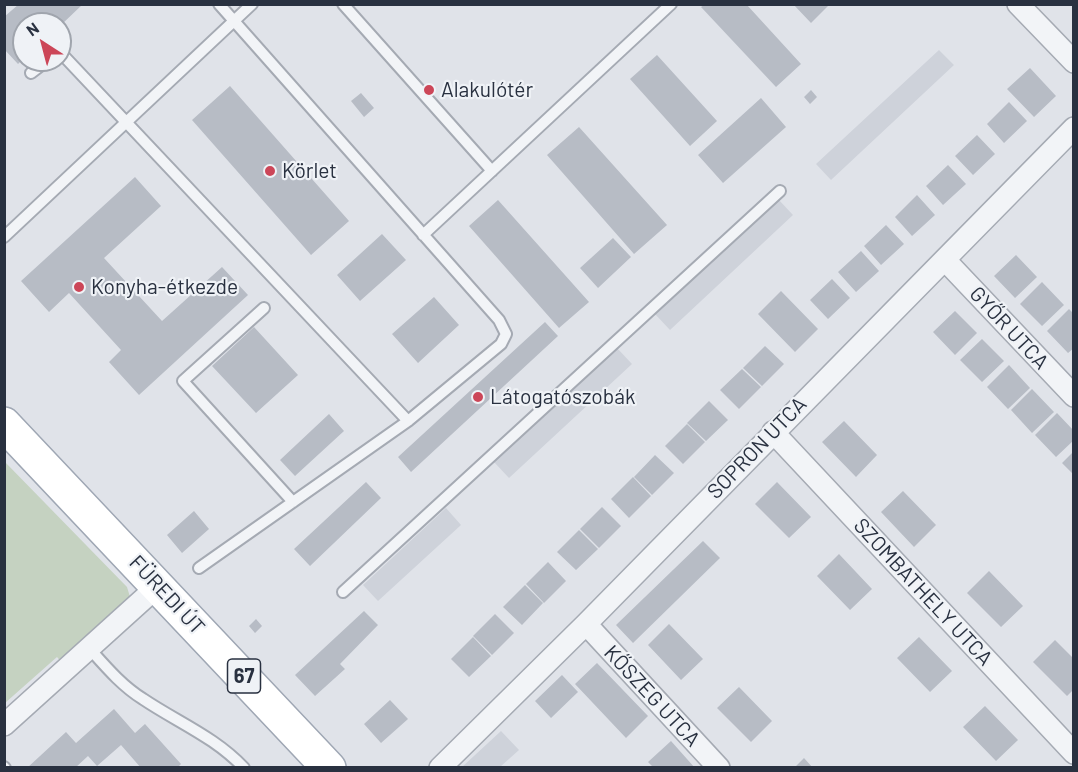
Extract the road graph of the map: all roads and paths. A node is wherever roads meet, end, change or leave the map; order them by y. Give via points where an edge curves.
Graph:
1 (219, 4) edge
2 (252, 4) edge
3 (342, 4) edge
4 (671, 4) edge
5 (1018, 4) edge
6 (658, 9) edge
7 (233, 21) junction
8 (1074, 62) edge
9 (72, 65) edge
10 (126, 124) junction
11 (1074, 128) edge
12 (492, 171) junction
13 (780, 191) dead end
14 (423, 235) junction
15 (4, 237) edge
16 (945, 260) junction
17 (264, 308) dead end
18 (1074, 396) edge
19 (408, 421) junction
20 (4, 424) edge
21 (773, 432) junction
22 (293, 502) junction
23 (199, 568) dead end
24 (159, 585) junction
25 (343, 592) dead end
26 (586, 624) junction
27 (89, 648) junction
28 (4, 724) edge
29 (1074, 753) edge
30 (244, 768) edge
31 (328, 768) edge
32 (440, 768) edge
33 (719, 768) edge

1 - 7 lane
2 - 7 lane
3 - 12 lane
4 - 6 lane
5 - 8 street
6 - 12 lane
7 - 10 lane
7 - 14 lane
9 - 10 lane
10 - 15 lane
10 - 19 lane
11 - 16 street, SOPRON UTCA
12 - 14 lane
13 - 25 lane
14 - 19 lane via 500,320 506,334 501,344
16 - 18 street, GYŐR UTCA
16 - 21 street, SOPRON UTCA
17 - 22 lane via 183,381
19 - 22 lane
20 - 24 main road, FÜREDI ÚT / 67
21 - 26 street, SOPRON UTCA
21 - 29 street, SZOMBATHELY UTCA
22 - 23 lane
24 - 27 street
24 - 31 main road, FÜREDI ÚT / 67
26 - 32 street, SOPRON UTCA
26 - 33 street, KŐSZEG UTCA
27 - 28 street
27 - 30 lane via 115,678 216,743

